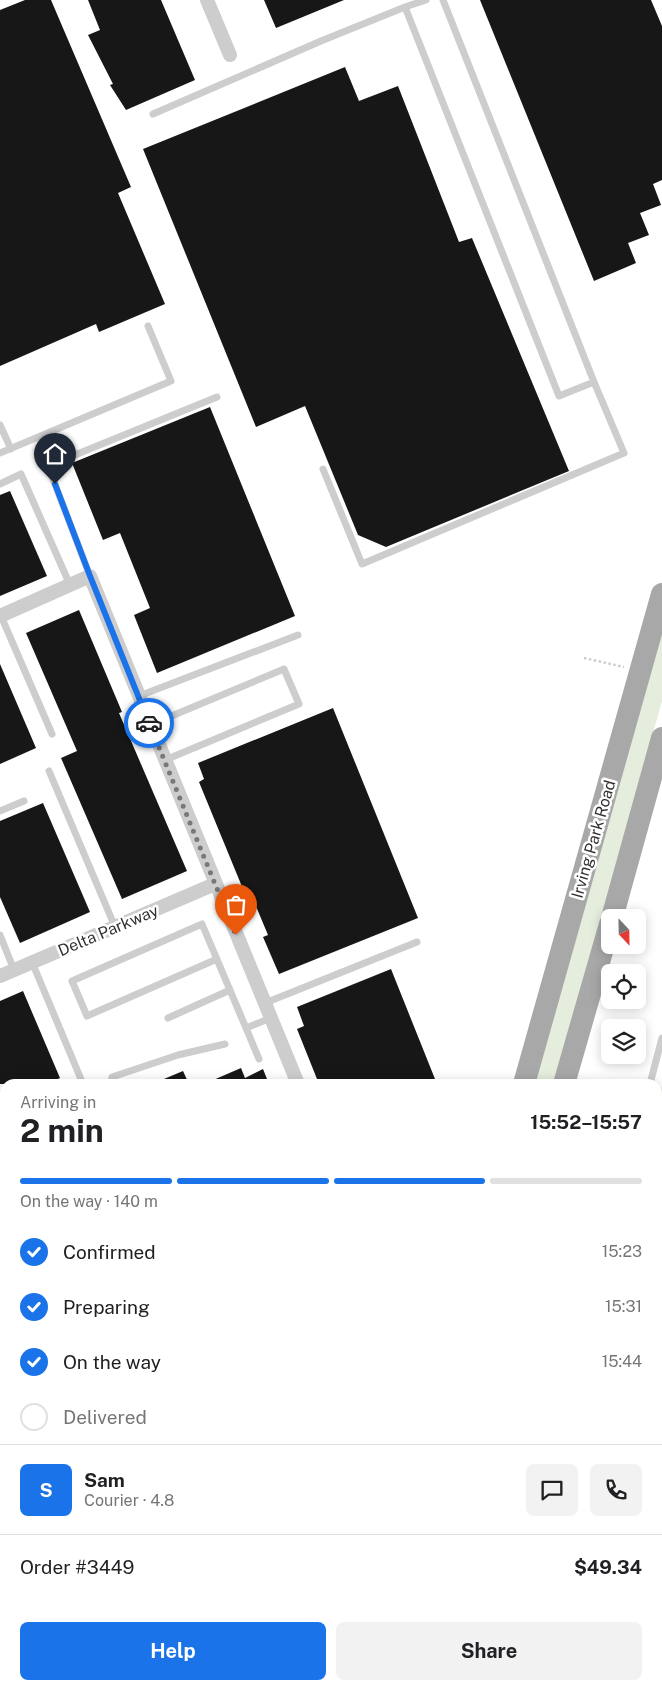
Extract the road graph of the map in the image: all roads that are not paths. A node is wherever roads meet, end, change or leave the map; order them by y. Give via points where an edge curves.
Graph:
1 (206, 0) edge
2 (426, 0) edge
3 (443, 0) edge
4 (405, 7) junction
5 (230, 55) dead end
6 (153, 114) dead end
7 (148, 326) dead end
8 (594, 382) junction
9 (217, 397) dead end
10 (0, 424) edge
11 (11, 448) junction
12 (0, 453) edge
13 (323, 469) dead end
14 (0, 484) edge
15 (90, 576) junction
16 (70, 585) junction
17 (662, 594) edge
18 (1, 616) edge
19 (298, 635) dead end
20 (139, 696) junction
21 (150, 725) junction
22 (52, 734) dead end
23 (662, 738) edge
24 (165, 760) junction
25 (49, 771) dead end
26 (24, 800) dead end
27 (0, 811) edge
28 (215, 884) junction
29 (614, 909) edge
30 (115, 927) junction
31 (0, 935) edge
32 (416, 942) dead end
33 (601, 954) edge
34 (217, 959) junction
35 (32, 962) junction
36 (14, 970) junction
37 (0, 976) edge
38 (230, 990) junction
39 (264, 1002) junction
40 (168, 1018) dead end
41 (271, 1018) junction
42 (246, 1028) junction
43 (662, 1038) edge
44 (225, 1044) dead end
45 (659, 1058) edge
46 (259, 1059) dead end
47 (81, 1079) edge
48 (111, 1079) edge
49 (296, 1079) edge
50 (525, 1079) edge
51 (565, 1079) edge
52 (652, 1079) edge

1 - 5 street
2 - 4 lane
3 - 8 lane
4 - 6 lane
4 - 8 lane via 559,396
7 - 11 lane via 171,380
8 - 13 lane via 624,453 362,564
9 - 15 lane via 48,466
10 - 11 lane
11 - 12 lane
14 - 16 lane via 21,474
15 - 16 street
15 - 20 street
16 - 18 street
17 - 50 main road, Irving Park Road
18 - 22 lane
19 - 20 lane
20 - 21 street
21 - 24 street
21 - 24 lane via 284,670 299,704
23 - 29 main road
24 - 28 street
25 - 30 lane
26 - 27 lane
28 - 30 street, Delta Parkway
28 - 39 street
30 - 35 street, Delta Parkway
31 - 36 lane
32 - 39 lane
33 - 51 main road
34 - 34 lane via 202,924 72,981 87,1016
34 - 38 lane
35 - 36 street, Delta Parkway
35 - 47 lane
36 - 37 street, Delta Parkway
38 - 40 lane
38 - 42 lane
39 - 41 street
41 - 42 lane
41 - 49 street
42 - 46 lane
43 - 45 lane
44 - 48 lane via 178,1055 112,1076
45 - 52 lane

